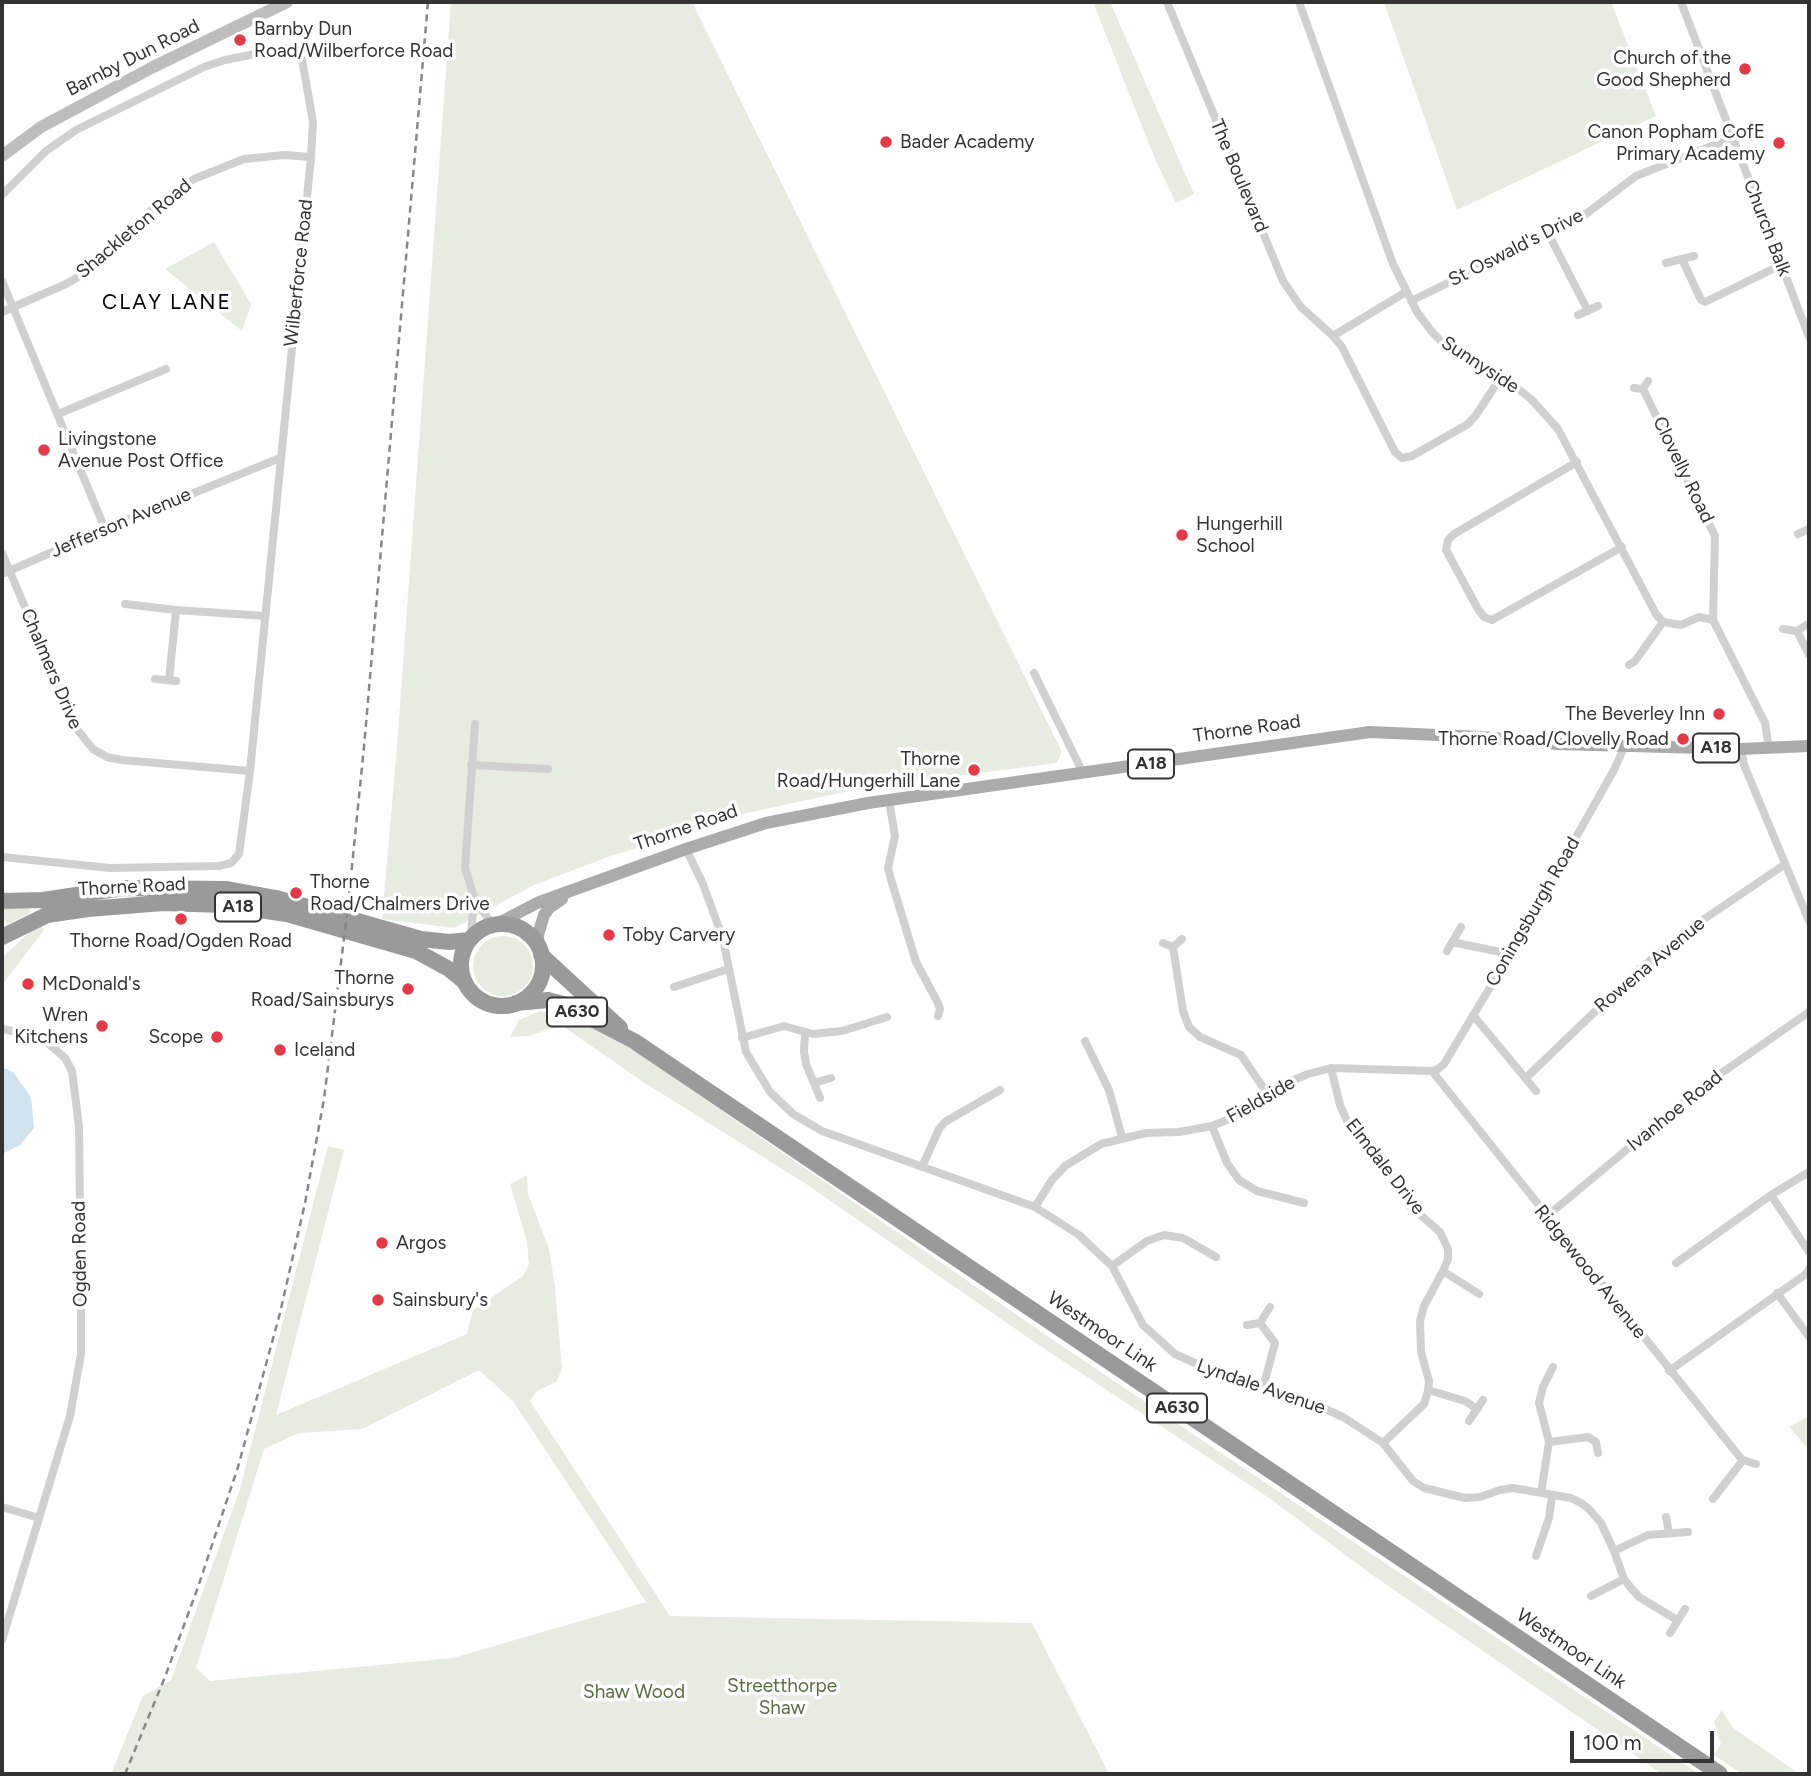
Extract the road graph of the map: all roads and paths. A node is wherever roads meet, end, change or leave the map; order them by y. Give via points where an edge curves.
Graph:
1 (1167, 2) edge
2 (1299, 2) edge
3 (1681, 2) edge
4 (279, 4) edge
5 (1732, 138) junction
6 (2, 156) edge
7 (311, 157) junction
8 (2, 195) edge
9 (1548, 233) junction
10 (1694, 256) dead end
11 (1682, 259) junction
12 (1666, 263) dead end
13 (1782, 265) junction
14 (2, 281) edge
15 (1406, 292) junction
16 (1411, 301) junction
17 (1598, 306) dead end
18 (13, 307) junction
19 (1588, 311) junction
20 (2, 312) edge
21 (1578, 315) dead end
22 (1334, 336) junction
23 (1809, 337) edge
24 (166, 369) dead end
25 (1501, 377) junction
26 (1648, 381) dead end
27 (58, 414) junction
28 (280, 458) junction
29 (1577, 462) junction
30 (105, 528) junction
31 (1809, 529) edge
32 (1798, 534) dead end
33 (1622, 548) junction
34 (2, 553) edge
35 (5, 572) edge
36 (125, 604) dead end
37 (176, 610) junction
38 (265, 616) junction
39 (1713, 620) junction
40 (1663, 622) junction
41 (1806, 625) dead end
42 (1783, 629) dead end
43 (1797, 631) junction
44 (1809, 655) edge
45 (1629, 666) dead end
46 (1034, 673) dead end
47 (155, 679) dead end
48 (475, 724) dead end
49 (1623, 746) junction
50 (1809, 746) edge
51 (1741, 749) junction
52 (1769, 749) junction
53 (471, 765) junction
54 (548, 769) dead end
55 (250, 771) junction
56 (1083, 773) junction
57 (890, 800) junction
58 (686, 849) junction
59 (2, 858) edge
60 (1784, 865) junction
61 (580, 887) junction
62 (474, 897) junction
63 (2, 901) edge
64 (1808, 916) edge
65 (493, 925) junction
66 (1461, 927) dead end
67 (2, 937) edge
68 (470, 939) junction
69 (1182, 939) dead end
70 (1452, 942) junction
71 (1163, 943) dead end
72 (1173, 947) junction
73 (1447, 951) dead end
74 (540, 952) junction
75 (1510, 954) junction
76 (728, 969) junction
77 (465, 982) junction
78 (674, 987) dead end
79 (516, 1003) junction
80 (1809, 1012) edge
81 (1473, 1015) junction
82 (937, 1016) dead end
83 (887, 1017) dead end
84 (2, 1029) edge
85 (804, 1032) junction
86 (742, 1038) junction
87 (634, 1041) junction
88 (1085, 1041) dead end
89 (1331, 1068) junction
90 (1432, 1071) junction
91 (1527, 1077) junction
92 (831, 1078) dead end
93 (814, 1083) junction
94 (1000, 1090) dead end
95 (1536, 1091) dead end
96 (1269, 1096) junction
97 (820, 1098) dead end
98 (1212, 1126) junction
99 (1122, 1137) junction
100 (922, 1167) junction
101 (1809, 1172) edge
102 (1771, 1195) junction
103 (1304, 1203) dead end
104 (1035, 1207) junction
105 (1546, 1217) junction
106 (1809, 1252) edge
107 (1216, 1256) dead end
108 (1676, 1263) dead end
109 (1112, 1266) junction
110 (1809, 1269) edge
111 (1443, 1271) junction
112 (1777, 1293) junction
113 (1479, 1294) dead end
114 (1270, 1307) dead end
115 (1260, 1323) junction
116 (1247, 1325) dead end
117 (1809, 1337) edge
118 (1553, 1367) dead end
119 (1669, 1371) junction
120 (1263, 1388) junction
121 (1428, 1390) junction
122 (1483, 1400) dead end
123 (1477, 1409) junction
124 (1469, 1421) dead end
125 (1549, 1442) junction
126 (1383, 1443) junction
127 (1598, 1453) dead end
128 (1743, 1460) junction
129 (1756, 1464) dead end
130 (1541, 1493) junction
131 (1552, 1495) junction
132 (1713, 1499) dead end
133 (2, 1507) edge
134 (1666, 1517) dead end
135 (39, 1518) junction
136 (1669, 1532) junction
137 (1688, 1532) dead end
138 (1614, 1550) junction
139 (1536, 1556) dead end
140 (1624, 1580) junction
141 (1591, 1596) dead end
142 (1685, 1609) dead end
143 (1677, 1620) junction
144 (1670, 1633) dead end
145 (2, 1640) edge
146 (1720, 1774) edge

1 - 22 street, The Boulevard via 1283,281 1301,307
2 - 15 street, Sunnyside
3 - 5 street, Church Balk
4 - 6 street, Barnby Dun Road via 41,127
5 - 9 street, St Oswald's Drive via 1636,176 1582,217
5 - 13 street, Church Balk
7 - 8 street, Wilberforce Road via 313,122 305,66 298,53 285,48 204,67 116,109 46,151
7 - 18 street, Shackleton Road via 244,159 194,179 148,213 95,267
7 - 28 street, Wilberforce Road
9 - 16 street, St Oswald's Drive
9 - 19 street
10 - 11 street
11 - 12 street
11 - 13 street via 1705,302
13 - 23 street, Church Balk
14 - 18 street
15 - 16 street, Sunnyside
15 - 22 street
16 - 25 street, Sunnyside via 1443,343
17 - 19 street
18 - 20 street, Shackleton Road
18 - 27 street
19 - 21 street
22 - 25 street, The Boulevard via 1402,458 1468,424
24 - 27 street
25 - 29 street, Sunnyside via 1551,420
26 - 39 street, Clovelly Road via 1638,389 1715,536
27 - 30 street
28 - 30 street, Jefferson Avenue
28 - 38 street, Wilberforce Road
29 - 33 street, Sunnyside
29 - 33 street via 1454,534 1446,550 1478,609 1492,620
30 - 35 street, Jefferson Avenue
31 - 32 street
33 - 40 street, Sunnyside
34 - 35 street, Chalmers Drive
35 - 55 street, Chalmers Drive via 76,728 93,749 122,760
36 - 37 street
37 - 38 street
37 - 47 street via 173,681
38 - 55 street, Wilberforce Road
39 - 40 street via 1699,617 1681,625
39 - 52 street, Clovelly Road via 1765,723
40 - 45 street
41 - 43 street
42 - 43 street
43 - 44 street
46 - 56 street
48 - 53 street
49 - 51 main road, Thorne Road / A18
49 - 56 main road, Thorne Road / A18 via 1370,732
49 - 75 street, Coningsburgh Road via 1614,770
50 - 52 main road, Thorne Road / A18
51 - 52 main road, Thorne Road / A18
51 - 60 street
53 - 54 street
53 - 62 street via 465,868
55 - 59 street, Wilberforce Road via 239,854 231,863 110,867
56 - 57 main road, Thorne Road / A18
57 - 58 main road, Thorne Road / A18 via 766,823
57 - 82 street via 895,836 888,868 916,962 938,1003
58 - 61 main road, Thorne Road / A18
58 - 76 street, Lyndale Avenue via 716,919
60 - 64 street
60 - 91 street, Rowena Avenue via 1685,932 1612,994
61 - 65 main road, A18
61 - 74 main road, A18 via 544,915 538,935
62 - 65 street
62 - 68 street
63 - 68 highway, Thorne Road / A18 via 123,888 227,889 276,898 421,939
65 - 68 highway, A18
65 - 74 highway via 515,926 527,933
66 - 70 street
67 - 77 highway, Thorne Road / A18 via 47,915 163,903 223,905 287,915 416,951
68 - 77 highway via 461,961
69 - 72 street
70 - 73 street
70 - 75 street
71 - 72 street
72 - 96 street via 1189,1027 1200,1037 1241,1055
74 - 79 highway, A18 via 538,983
74 - 87 highway, Westmoor Link / A630
75 - 81 street, Coningsburgh Road
76 - 78 street
76 - 86 street, Lyndale Avenue
77 - 79 highway, A18 via 490,1004
79 - 87 highway, Westmoor Link / A630 via 556,1002
80 - 105 street, Ivanhoe Road via 1703,1086
81 - 90 street, Coningsburgh Road via 1444,1063
81 - 91 street
83 - 85 street via 842,1031
84 - 135 street, Ogden Road via 44,1040 65,1058 72,1071 79,1126 81,1353 70,1416
85 - 86 street via 777,1027
85 - 93 street via 803,1052
86 - 100 street, Lyndale Avenue via 770,1092 793,1114 822,1131
87 - 146 highway, Westmoor Link / A630
88 - 99 street via 1109,1090
89 - 90 street, Fieldside
89 - 96 street, Fieldside via 1308,1074
89 - 111 street, Elmdale Drive via 1348,1121 1382,1159 1409,1205 1433,1224 1445,1241 1448,1259
90 - 105 street, Ridgewood Avenue
91 - 95 street
92 - 93 street
93 - 97 street
94 - 100 street via 945,1122
96 - 98 street, Fieldside
98 - 99 street, Fieldside
98 - 103 street via 1239,1180 1257,1191
99 - 104 street, Fieldside via 1065,1166
100 - 104 street, Lyndale Avenue
101 - 102 street
102 - 106 street
102 - 108 street
104 - 109 street, Lyndale Avenue via 1079,1235
105 - 119 street, Ridgewood Avenue
107 - 109 street via 1183,1237 1164,1235 1147,1241
109 - 120 street, Lyndale Avenue via 1143,1325 1161,1343 1189,1362
110 - 112 street
111 - 113 street
111 - 121 street, Elmdale Drive via 1420,1321
112 - 117 street
112 - 119 street
114 - 115 street
115 - 116 street
115 - 120 street via 1275,1343
118 - 125 street via 1539,1403
119 - 128 street, Ridgewood Avenue
120 - 126 street, Lyndale Avenue via 1343,1417
121 - 123 street
121 - 126 street via 1424,1404
122 - 123 street
123 - 124 street
125 - 127 street via 1588,1437 1596,1442
125 - 130 street
126 - 130 street, Lyndale Avenue via 1424,1488 1465,1497 1513,1488
128 - 129 street
128 - 132 street
130 - 131 street, Lyndale Avenue
131 - 138 street, Lyndale Avenue via 1571,1498 1589,1509
131 - 139 street
133 - 135 street
134 - 136 street
135 - 145 street, Ogden Road
136 - 137 street
136 - 138 street via 1648,1535
138 - 140 street, Lyndale Avenue
140 - 141 street
140 - 143 street, Lyndale Avenue via 1639,1597
142 - 143 street
143 - 144 street

